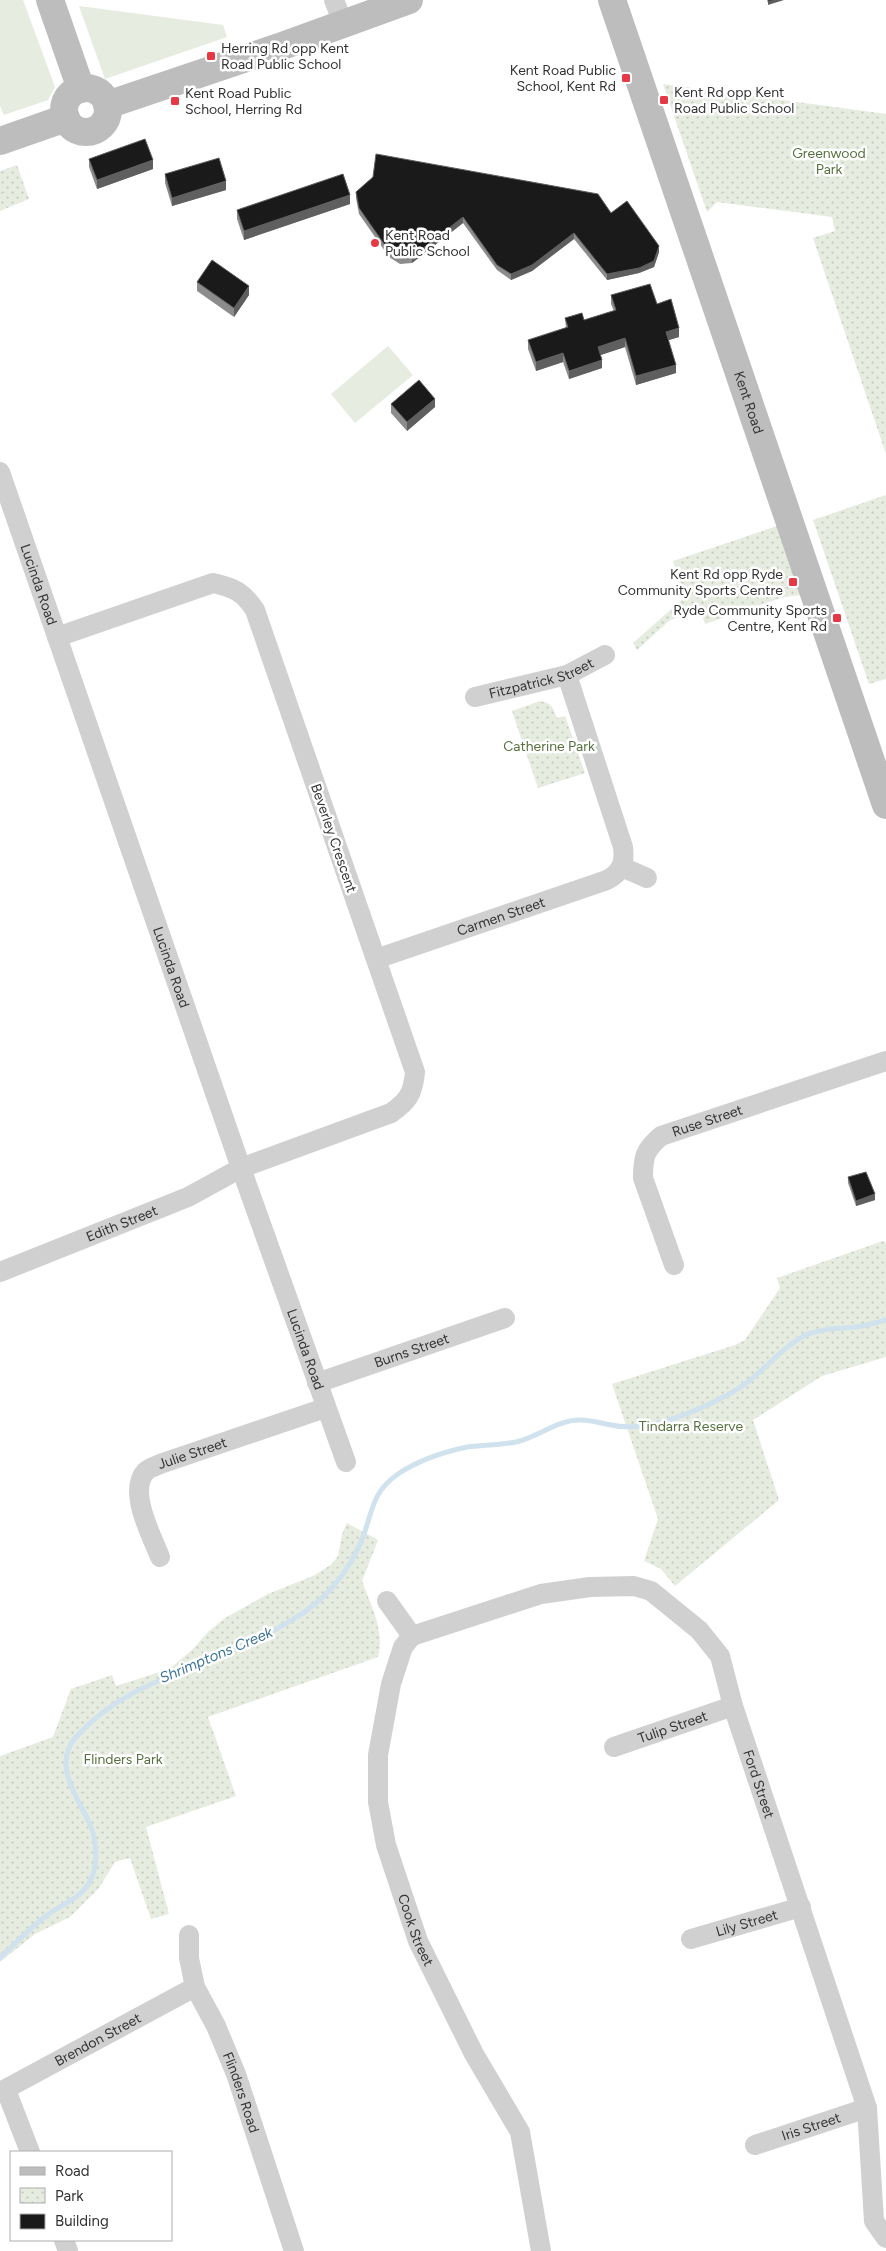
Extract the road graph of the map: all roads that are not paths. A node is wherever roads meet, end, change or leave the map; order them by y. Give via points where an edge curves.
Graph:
1 (50, 0) edge
2 (409, 0) edge
3 (612, 0) edge
4 (338, 12) edge
5 (81, 89) junction
6 (107, 105) junction
7 (66, 118) junction
8 (0, 142) edge
9 (0, 472) edge
10 (57, 637) junction
11 (605, 654) dead end
12 (567, 675) junction
13 (475, 697) dead end
14 (886, 805) edge
15 (622, 867) junction
16 (647, 878) dead end
17 (376, 959) junction
18 (886, 1061) edge
19 (241, 1168) junction
20 (674, 1265) dead end
21 (0, 1272) edge
22 (505, 1318) dead end
23 (317, 1383) junction
24 (326, 1408) junction
25 (346, 1462) dead end
26 (160, 1557) dead end
27 (387, 1602) dead end
28 (412, 1636) junction
29 (733, 1706) junction
30 (614, 1747) dead end
31 (801, 1907) junction
32 (189, 1935) dead end
33 (691, 1939) dead end
34 (195, 1987) junction
35 (3, 2091) edge
36 (866, 2108) junction
37 (755, 2145) dead end
38 (30, 2151) edge
39 (886, 2238) edge
40 (294, 2251) edge
41 (540, 2251) edge

1 - 5 street
2 - 4 street
3 - 14 street, Kent Road
4 - 6 street
5 - 6 street via 88,88 101,94
5 - 7 street via 69,97 64,110
6 - 7 street via 108,112 102,125 89,132 75,129
7 - 8 street
9 - 10 street, Lucinda Road
10 - 17 street, Beverley Crescent via 213,583 230,587 246,596 255,610
10 - 19 street, Lucinda Road
11 - 12 street, Fitzpatrick Street
12 - 13 street, Fitzpatrick Street
12 - 15 street via 623,847
15 - 16 street
15 - 17 street, Carmen Street via 607,880
17 - 19 street, Beverley Crescent via 414,1072 414,1087 405,1103 391,1113
18 - 20 street, Ruse Street via 660,1136 647,1149 643,1178
19 - 21 street, Edith Street via 188,1197
19 - 23 street, Lucinda Road
22 - 23 street, Burns Street
23 - 24 street, Lucinda Road
24 - 25 street, Lucinda Road
24 - 26 street, Julie Street via 160,1464 145,1472 138,1491 144,1517
27 - 28 street
28 - 29 street, Ford Street via 541,1594 634,1586 651,1591 699,1630 720,1656
28 - 41 street, Cook Street via 403,1647 391,1684 378,1756 378,1802 386,1845 418,1941 474,2054 520,2132
29 - 30 street, Tulip Street
29 - 31 street, Ford Street
31 - 33 street, Lily Street
31 - 36 street, Ford Street
32 - 34 street, Flinders Road via 189,1958
34 - 35 street, Brendon Street
34 - 40 street, Flinders Road via 236,2074
35 - 38 street
36 - 37 street, Iris Street
36 - 39 street, Ford Street via 874,2221

